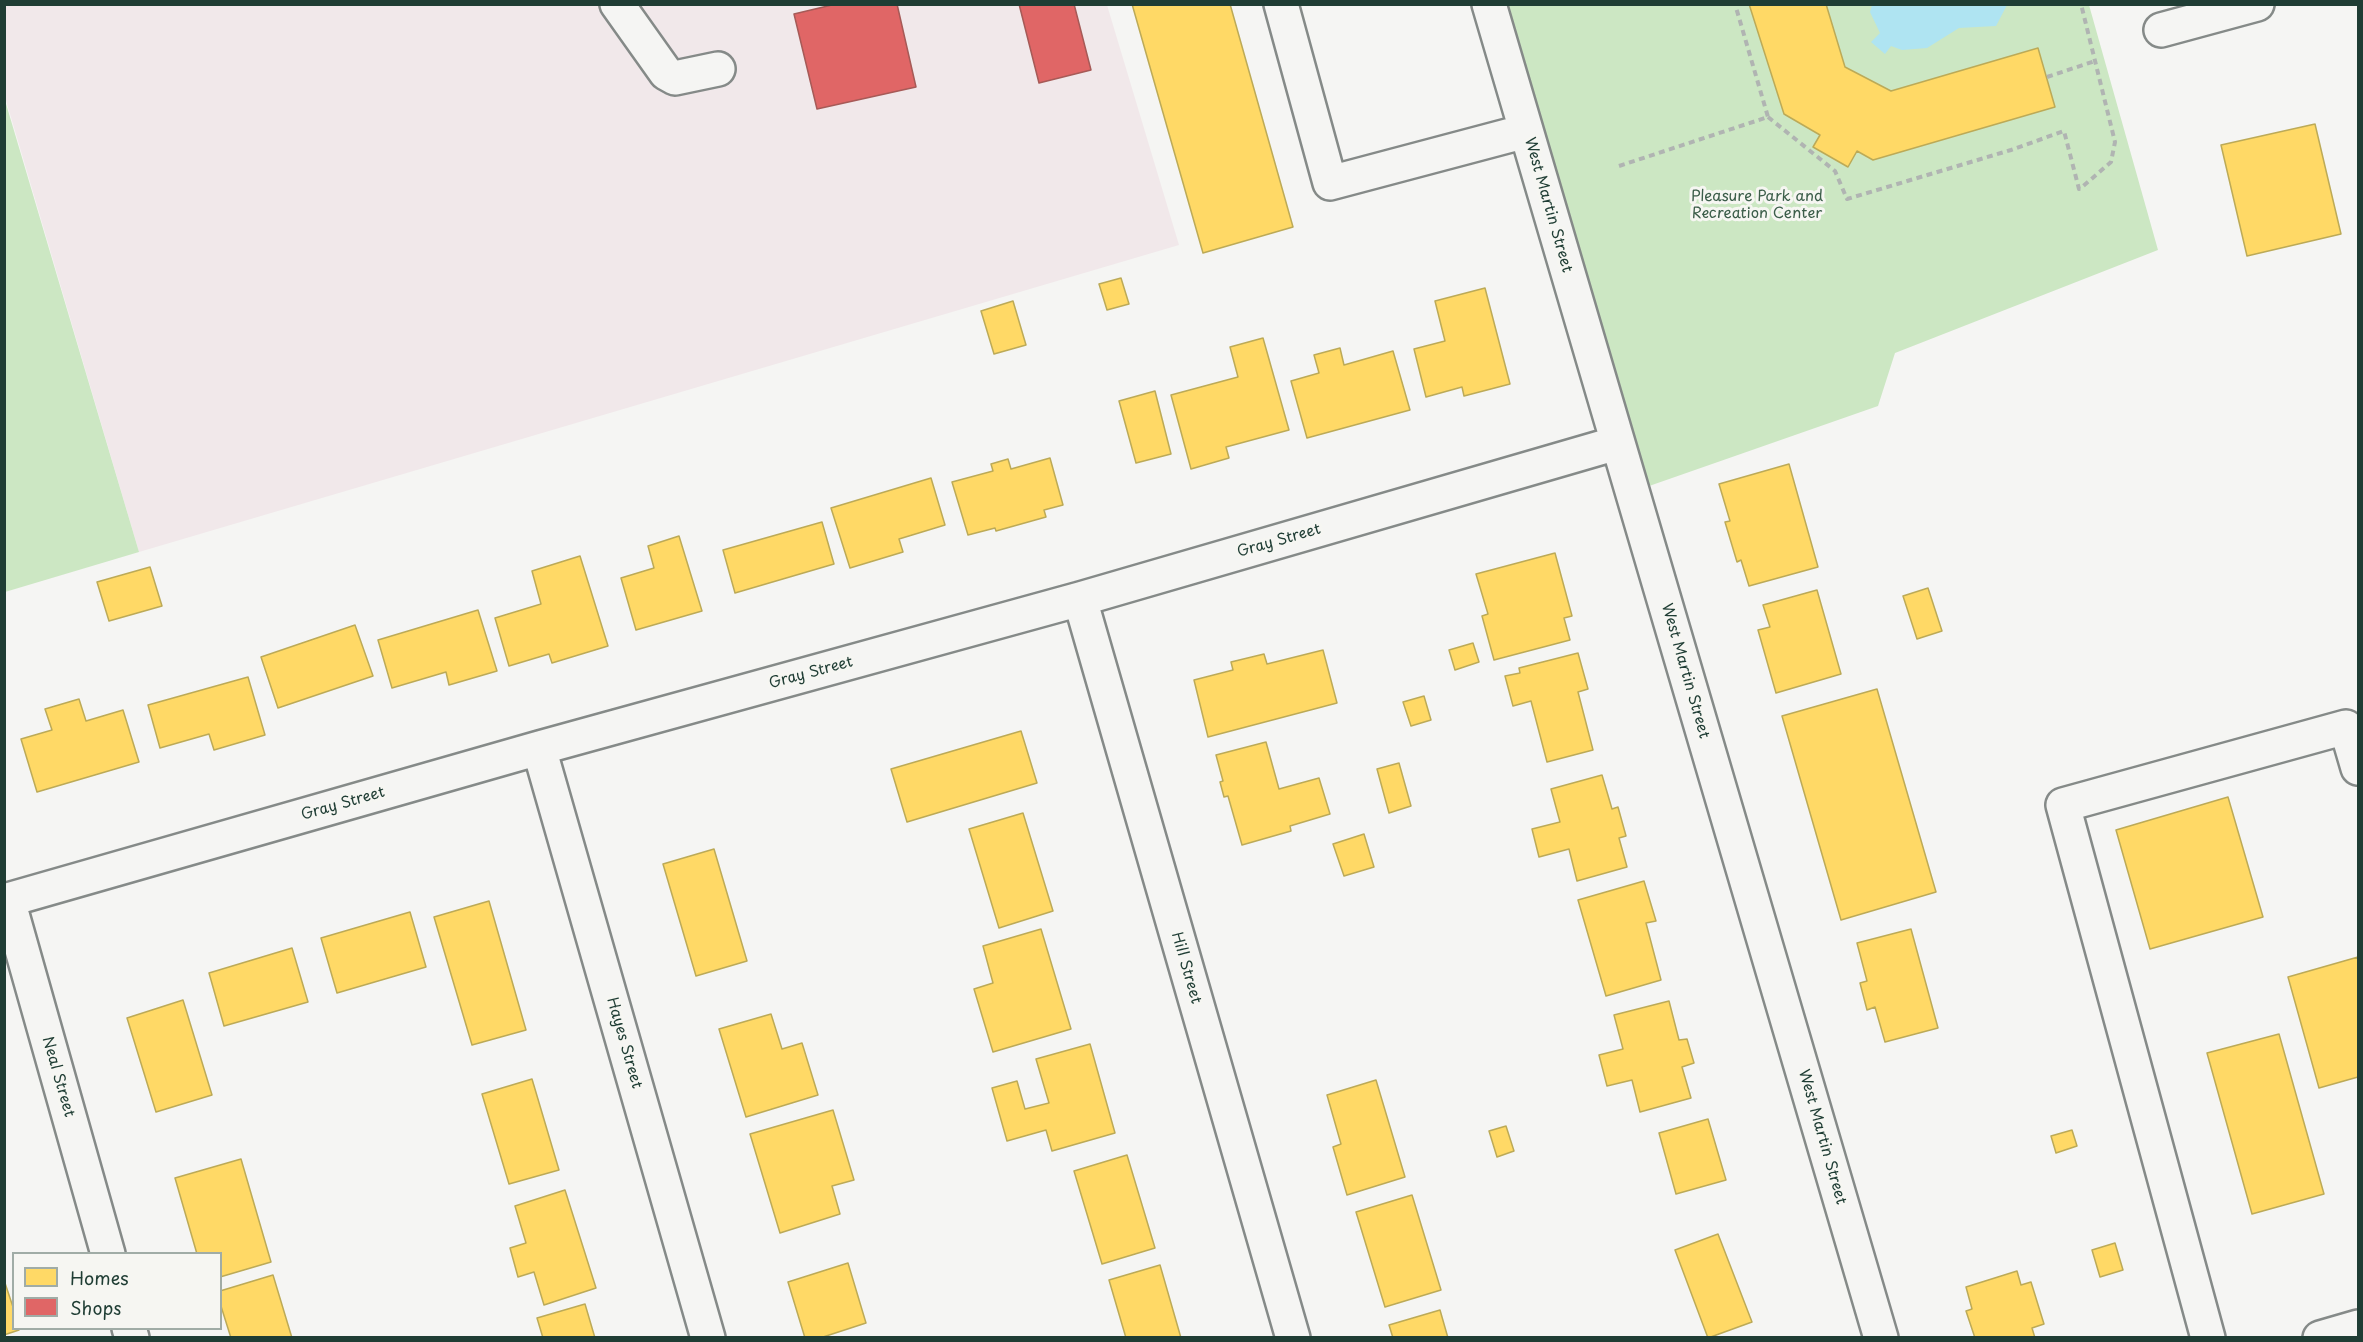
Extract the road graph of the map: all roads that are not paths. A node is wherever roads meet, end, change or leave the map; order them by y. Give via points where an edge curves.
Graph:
1 (617, 4) edge
2 (1281, 4) edge
3 (1489, 4) edge
4 (2257, 4) edge
5 (2161, 30) dead end
6 (718, 69) dead end
7 (1526, 131) junction
8 (1617, 443) junction
9 (1080, 599) junction
10 (539, 748) junction
11 (2358, 768) edge
12 (6, 900) edge
13 (107, 1252) edge
14 (2358, 1327) edge
15 (708, 1338) edge
16 (1293, 1338) edge
17 (1881, 1338) edge
18 (2208, 1338) edge
19 (2320, 1338) edge

1 - 6 street via 666,73 675,78
2 - 7 street via 1330,183
3 - 7 street, West Martin Street
4 - 5 street
7 - 8 street, West Martin Street
8 - 9 street, Gray Street
8 - 17 street, West Martin Street
9 - 10 street, Gray Street
9 - 16 street, Hill Street
10 - 12 street, Gray Street
10 - 15 street, Hayes Street
11 - 18 street via 2346,727 2063,806
12 - 13 street, Neal Street
14 - 19 street

